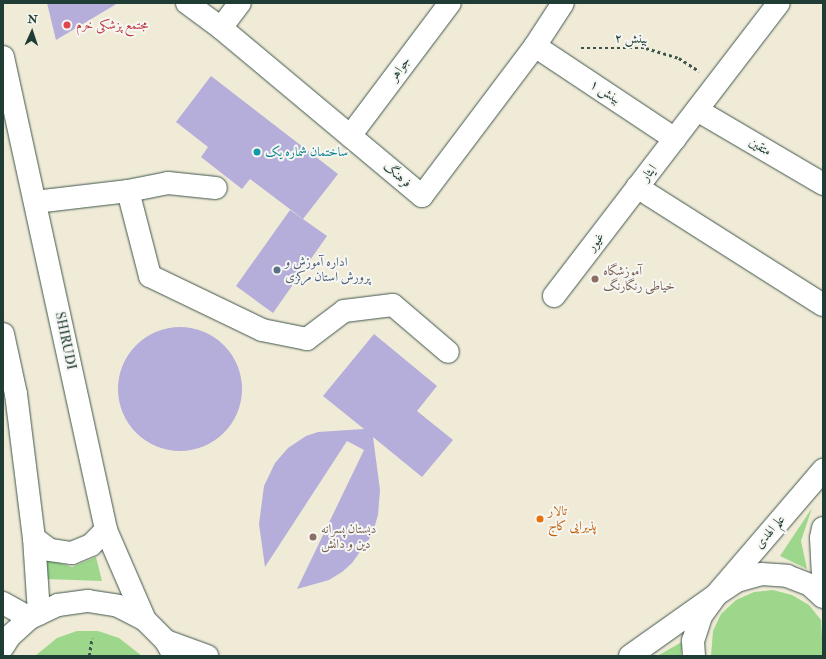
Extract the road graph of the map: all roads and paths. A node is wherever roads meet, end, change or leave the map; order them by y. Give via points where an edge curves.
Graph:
1 (187, 3) edge
2 (240, 3) edge
3 (450, 3) edge
4 (563, 3) edge
5 (779, 3) edge
6 (221, 28) junction
7 (535, 46) junction
8 (573, 48) dead end
9 (3, 57) edge
10 (718, 82) junction
11 (697, 110) junction
12 (350, 136) junction
13 (675, 138) junction
14 (823, 184) edge
15 (638, 187) junction
16 (216, 188) dead end
17 (128, 191) junction
18 (35, 202) junction
19 (554, 296) dead end
20 (823, 305) edge
21 (3, 334) edge
22 (448, 352) dead end
23 (16, 394) junction
24 (3, 427) edge
25 (823, 470) edge
26 (823, 528) edge
27 (106, 530) junction
28 (34, 538) junction
29 (823, 571) edge
30 (716, 595) junction
31 (823, 597) edge
32 (3, 603) edge
33 (34, 616) junction
34 (145, 620) junction
35 (92, 638) dead end
36 (3, 647) edge
37 (170, 649) edge
38 (90, 656) edge
39 (207, 656) edge
40 (630, 656) edge
41 (694, 656) edge

1 - 6 street, فرهنگ
2 - 6 street
3 - 12 street, جواهر
4 - 7 street, فرهنگ
5 - 10 street, ایثار
6 - 12 street, فرهنگ
7 - 12 street, فرهنگ via 422,196
7 - 13 street, بینش ۱
8 - 10 path, بینش ۲ via 646,48 679,58
9 - 18 street, SHIRUDI
10 - 11 street, ایثار
11 - 13 street, ایثار
11 - 14 street, متقین
13 - 15 street, ایثار
15 - 19 street, غیور
15 - 20 street, ایثار
16 - 17 street via 168,183
17 - 18 street
17 - 22 street via 150,276 262,330 307,339 344,311 393,305
18 - 27 street, SHIRUDI
21 - 23 street
23 - 24 street
23 - 28 street
25 - 30 street, علم الهدی
26 - 29 street via 820,538
27 - 28 street via 91,546 72,553 50,550
27 - 34 street, SHIRUDI
28 - 33 street
30 - 31 street via 737,581 761,574 787,576 810,586
30 - 40 street
30 - 41 street via 701,616 693,641
32 - 33 street
33 - 34 street via 58,605 88,601 118,606
33 - 36 street via 10,636
34 - 37 street
35 - 38 path
37 - 39 street

